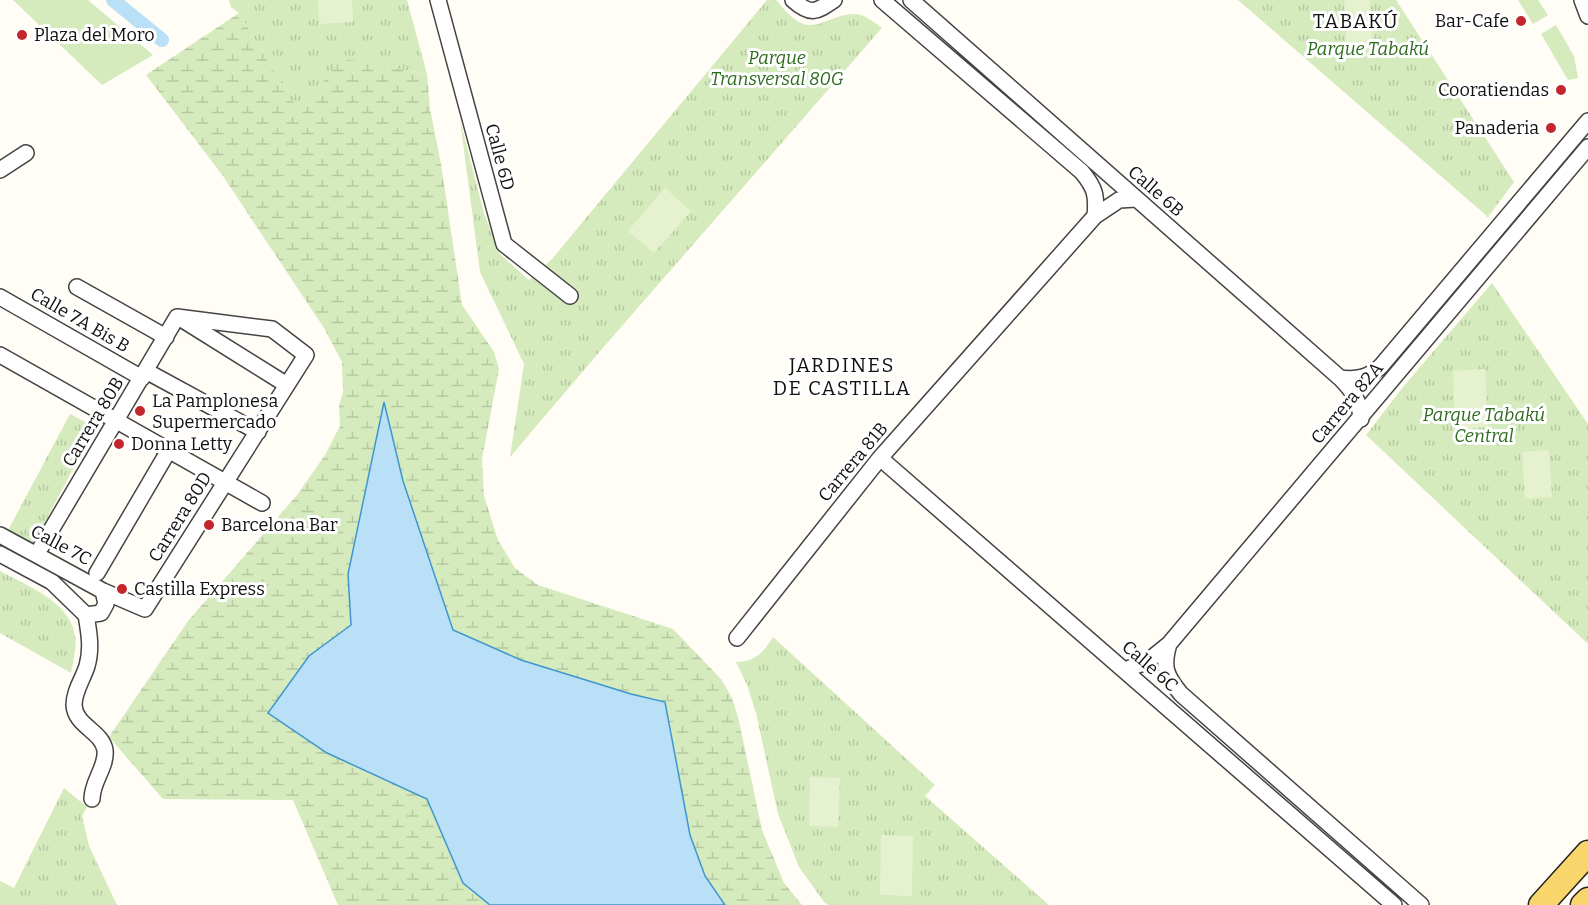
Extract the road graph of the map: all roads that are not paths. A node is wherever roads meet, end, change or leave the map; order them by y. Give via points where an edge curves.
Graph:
1 (438, 0) edge
2 (793, 0) edge
3 (834, 0) edge
4 (882, 0) edge
5 (911, 0) edge
6 (1582, 0) edge
7 (1588, 16) edge
8 (1588, 121) edge
9 (1588, 147) edge
10 (26, 153) dead end
11 (0, 170) edge
12 (1136, 199) junction
13 (1095, 216) junction
14 (77, 287) dead end
15 (570, 296) dead end
16 (0, 297) edge
17 (177, 317) junction
18 (166, 337) junction
19 (0, 355) edge
20 (144, 374) junction
21 (1340, 378) junction
22 (287, 385) junction
23 (1361, 418) junction
24 (116, 420) junction
25 (258, 432) junction
26 (169, 450) junction
27 (880, 458) junction
28 (225, 482) junction
29 (262, 503) dead end
30 (0, 535) edge
31 (41, 547) dead end
32 (0, 554) edge
33 (97, 573) dead end
34 (103, 591) junction
35 (145, 609) joint
36 (86, 615) junction
37 (737, 638) dead end
38 (1169, 645) junction
39 (1125, 670) junction
40 (92, 799) dead end
41 (1588, 853) edge
42 (1588, 900) edge
43 (1394, 905) edge
44 (1420, 905) edge
45 (1541, 905) edge
46 (1582, 905) edge

1 - 15 street, Calle 6D via 504,244
2 - 3 street via 810,11
4 - 13 street via 1082,172 1094,189
5 - 12 street, Calle 6B
6 - 7 street
8 - 21 street, Carrera 82A via 1381,366 1367,377
9 - 23 street, Carrera 82A
10 - 11 street
12 - 13 street, Carrera 81B via 1119,200
12 - 21 street, Calle 6B
13 - 27 street, Carrera 81B
14 - 18 street
16 - 20 street, Calle 7A Bis B
17 - 18 street, Carrera 80B
17 - 22 street
17 - 22 street, Carrera 80D via 272,329 306,355
18 - 20 street, Carrera 80B
19 - 24 street
20 - 24 street, Carrera 80B
20 - 25 street, Calle 7A Bis B
21 - 23 street, Calle 6B via 1356,397
22 - 25 street, Carrera 80D
23 - 38 street, Carrera 82A
24 - 26 street
24 - 31 street, Carrera 80B
25 - 28 street, Carrera 80D
26 - 28 street
26 - 33 street
27 - 37 street, Carrera 81B
27 - 39 street, Calle 6C
28 - 29 street
28 - 35 street, Carrera 80D
30 - 34 street, Calle 7C
32 - 36 street, Calle 7C via 52,582
34 - 35 street, Calle 7C
34 - 36 street via 106,604 101,613
36 - 40 street via 90,649 74,697 74,709 105,747
38 - 39 street, Carrera 82A via 1148,662
38 - 44 street, Calle 6C via 1167,674 1181,694
39 - 43 street, Calle 6C
41 - 45 main road
42 - 46 main road

